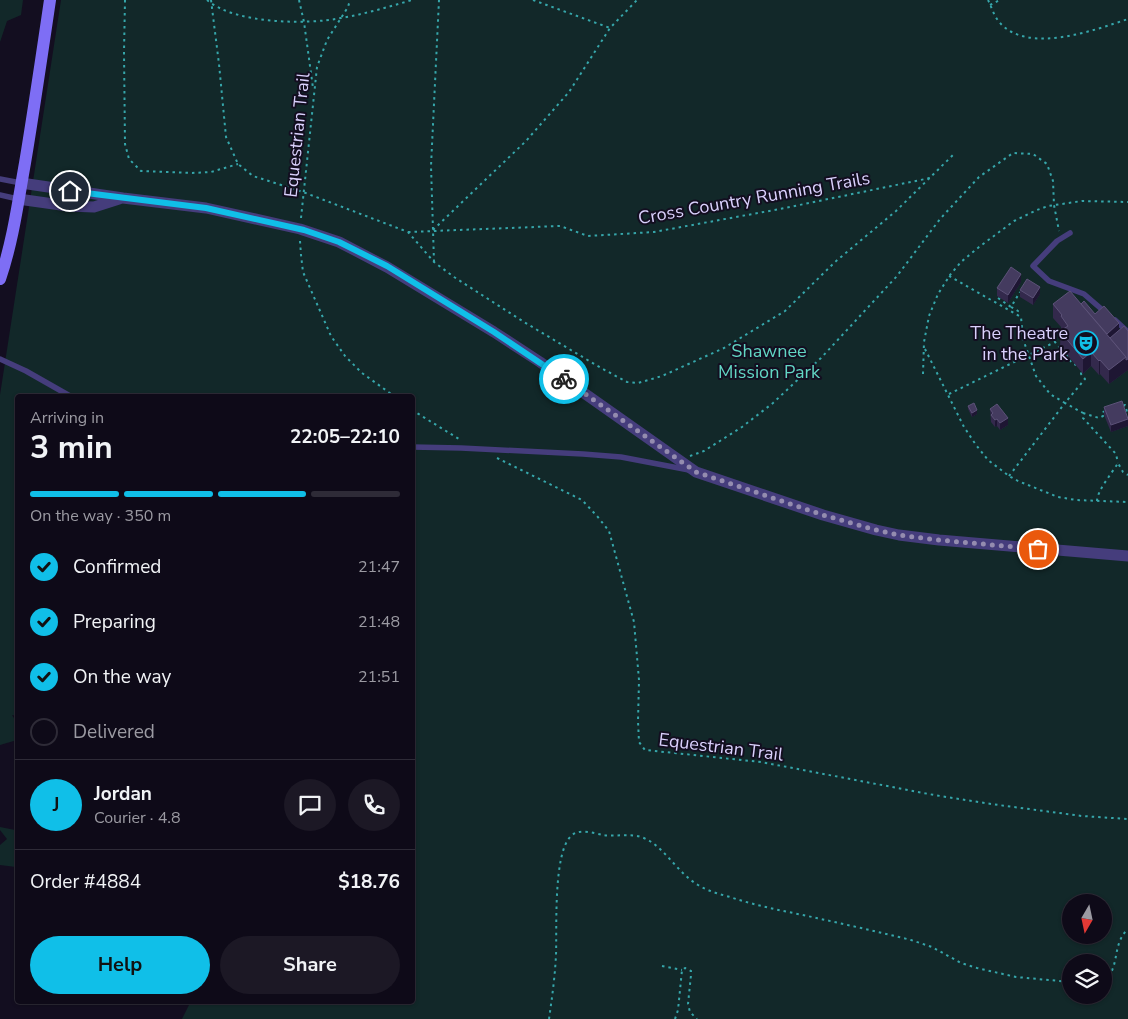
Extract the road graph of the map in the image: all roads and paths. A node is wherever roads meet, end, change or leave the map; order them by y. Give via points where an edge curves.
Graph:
1 (50, 0) edge
2 (125, 0) edge
3 (299, 0) edge
4 (350, 0) edge
5 (412, 0) edge
6 (439, 0) edge
7 (532, 0) edge
8 (637, 0) edge
9 (988, 0) edge
10 (1000, 0) edge
11 (210, 1) edge
12 (990, 5) junction
13 (340, 19) junction
14 (1128, 19) edge
15 (304, 22) junction
16 (610, 28) junction
17 (314, 93) junction
18 (954, 154) dead end
19 (238, 164) junction
20 (930, 178) junction
21 (0, 179) edge
22 (21, 183) junction
23 (303, 192) junction
24 (0, 195) edge
25 (123, 198) junction
26 (18, 200) junction
27 (1128, 202) edge
28 (1054, 205) junction
29 (300, 229) junction
30 (433, 230) junction
31 (408, 232) junction
32 (1070, 233) dead end
33 (1061, 239) junction
34 (434, 262) junction
35 (949, 276) junction
36 (0, 279) edge
37 (1021, 290) edge
38 (998, 298) dead end
39 (1011, 307) junction
40 (1016, 314) junction
41 (1128, 332) edge
42 (923, 347) junction
43 (1062, 348) dead end
44 (1067, 354) dead end
45 (1028, 356) junction
46 (0, 359) edge
47 (1076, 365) dead end
48 (1081, 372) dead end
49 (923, 374) dead end
50 (66, 394) edge
51 (391, 394) edge
52 (948, 395) junction
53 (1065, 403) junction
54 (1126, 404) edge
55 (1117, 408) edge
56 (1110, 410) edge
57 (415, 412) edge
58 (1083, 413) junction
59 (1128, 415) edge
60 (460, 440) dead end
61 (415, 447) edge
62 (493, 456) dead end
63 (679, 460) junction
64 (1118, 463) junction
65 (696, 472) junction
66 (1128, 475) edge
67 (1009, 476) junction
68 (1097, 501) junction
69 (1128, 502) edge
70 (1128, 556) edge
71 (1128, 819) edge
72 (1128, 929) edge
73 (662, 966) dead end
74 (682, 970) junction
75 (1112, 972) edge
76 (1062, 981) edge
77 (549, 1019) edge
78 (675, 1019) edge
79 (697, 1019) edge

1 - 22 main road
2 - 19 path via 125,144 129,159 140,171 211,172
3 - 15 path
4 - 13 path, Equestrian Trail
5 - 13 path
6 - 30 path via 431,166
7 - 16 path
8 - 16 path
9 - 12 path
10 - 12 path
11 - 15 path via 236,15 260,20
11 - 19 path via 226,137
12 - 14 path via 1002,25 1012,32 1037,39 1064,37
13 - 15 path
13 - 17 path, Equestrian Trail via 327,40 317,67
15 - 17 path
16 - 30 path via 569,92 526,141
17 - 23 path, Equestrian Trail
18 - 20 path, Cross Country Running Trails
19 - 23 path, Cross Country Running Trails via 253,176
20 - 30 path, Cross Country Running Trails via 654,232 588,236 560,226
20 - 34 path, Cross Country Running Trails via 784,311 724,348 662,376 638,383 627,382 524,322
21 - 22 lane
22 - 25 street
22 - 26 main road
23 - 29 path, Equestrian Trail
23 - 31 path, Cross Country Running Trails
24 - 26 lane
25 - 26 street via 94,207
25 - 29 street via 206,208
26 - 36 main road
27 - 28 path via 1082,201
28 - 33 path
28 - 35 path via 1014,221 961,262
28 - 63 path via 1048,164 1033,154 1013,153 992,167 978,177 940,219 891,283 821,358 773,403 704,452
29 - 51 path, Equestrian Trail via 303,272 330,336 362,373
29 - 63 street via 339,242 387,266 540,362
30 - 31 path, Cross Country Running Trails
30 - 34 path
31 - 34 path, Cross Country Running Trails
32 - 33 lane
33 - 41 lane via 1033,266 1049,280 1084,294
35 - 40 path
35 - 42 path via 938,294
37 - 39 path
38 - 39 path
39 - 40 path via 1018,312
40 - 45 path via 1021,317
42 - 49 path
42 - 52 path
43 - 45 path via 1056,342
44 - 47 path
45 - 52 path
45 - 53 path via 1036,376 1050,394
46 - 50 lane
48 - 53 path via 1085,379
52 - 67 path via 976,446
53 - 58 path
53 - 67 path
54 - 55 path
54 - 59 path
56 - 58 path via 1102,412 1103,416 1099,418
57 - 60 path
58 - 64 path via 1083,418 1116,454
61 - 65 lane via 621,457
62 - 71 path, Equestrian Trail via 582,500 609,531 634,622 639,680 639,742 645,750 761,762 991,804
63 - 65 street
64 - 66 path
64 - 68 path via 1100,489
65 - 70 street via 823,515 899,535
67 - 68 path via 1058,497
68 - 69 path
72 - 75 path via 1120,937
73 - 74 path
74 - 78 path
74 - 79 path via 691,971 688,1004
76 - 77 path via 1016,977 977,968 911,940 757,906 711,892 682,874 651,841 640,836 608,836 587,831 577,832 566,842 560,864 556,956

